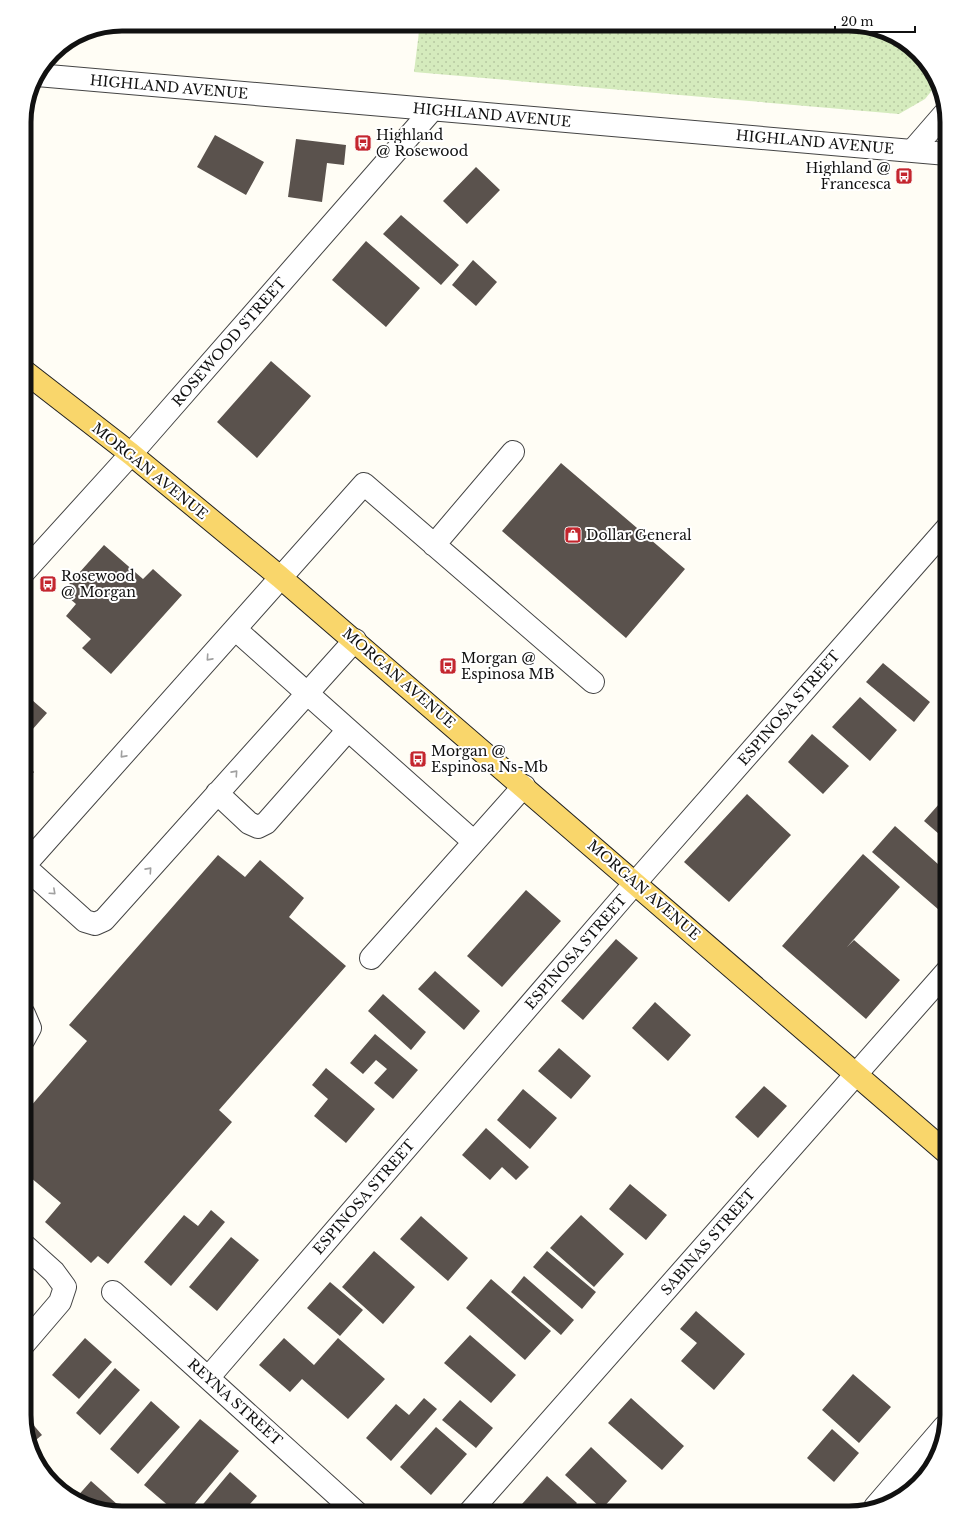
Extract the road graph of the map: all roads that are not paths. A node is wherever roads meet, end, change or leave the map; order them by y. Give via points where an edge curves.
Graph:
1 (44, 76) edge
2 (432, 110) junction
3 (940, 119) edge
4 (912, 151) junction
5 (940, 153) edge
6 (31, 376) edge
7 (514, 452) dead end
8 (132, 454) junction
9 (940, 536) edge
10 (434, 545) junction
11 (31, 564) edge
12 (280, 577) junction
13 (235, 629) junction
14 (355, 640) junction
15 (593, 682) dead end
16 (307, 693) junction
17 (348, 730) junction
18 (524, 786) junction
19 (217, 793) junction
20 (474, 842) junction
21 (31, 858) edge
22 (31, 872) edge
23 (636, 883) junction
24 (371, 958) dead end
25 (940, 979) edge
26 (856, 1074) junction
27 (940, 1147) edge
28 (31, 1252) edge
29 (113, 1292) dead end
30 (31, 1333) edge
31 (208, 1378) junction
32 (938, 1434) edge
33 (880, 1501) edge
34 (349, 1506) edge
35 (475, 1506) edge

1 - 2 street, HIGHLAND AVENUE
2 - 4 street, HIGHLAND AVENUE
2 - 8 street, ROSEWOOD STREET
3 - 4 street
4 - 5 street, HIGHLAND AVENUE
6 - 8 main road, MORGAN AVENUE
7 - 10 street
8 - 11 street, ROSEWOOD STREET
8 - 12 main road, MORGAN AVENUE
9 - 23 street, ESPINOSA STREET
10 - 12 street via 364,484
10 - 15 street
12 - 13 street
12 - 14 main road, MORGAN AVENUE
13 - 16 street
13 -> 21 street
14 - 16 street
14 - 18 main road, MORGAN AVENUE
16 - 17 street
19 -> 16 street
17 - 19 street via 266,823 258,827 249,823
17 - 20 street
18 - 20 street
18 - 23 main road, MORGAN AVENUE
22 -> 19 street via 85,921 95,924 104,920
20 - 24 street
23 - 26 main road, MORGAN AVENUE
23 - 31 street, ESPINOSA STREET
25 - 26 street, SABINAS STREET
26 - 27 main road, MORGAN AVENUE
26 - 35 street, SABINAS STREET
28 - 30 street via 54,1272 65,1287 60,1302
29 - 31 street, REYNA STREET
31 - 34 street, REYNA STREET
32 - 33 street

